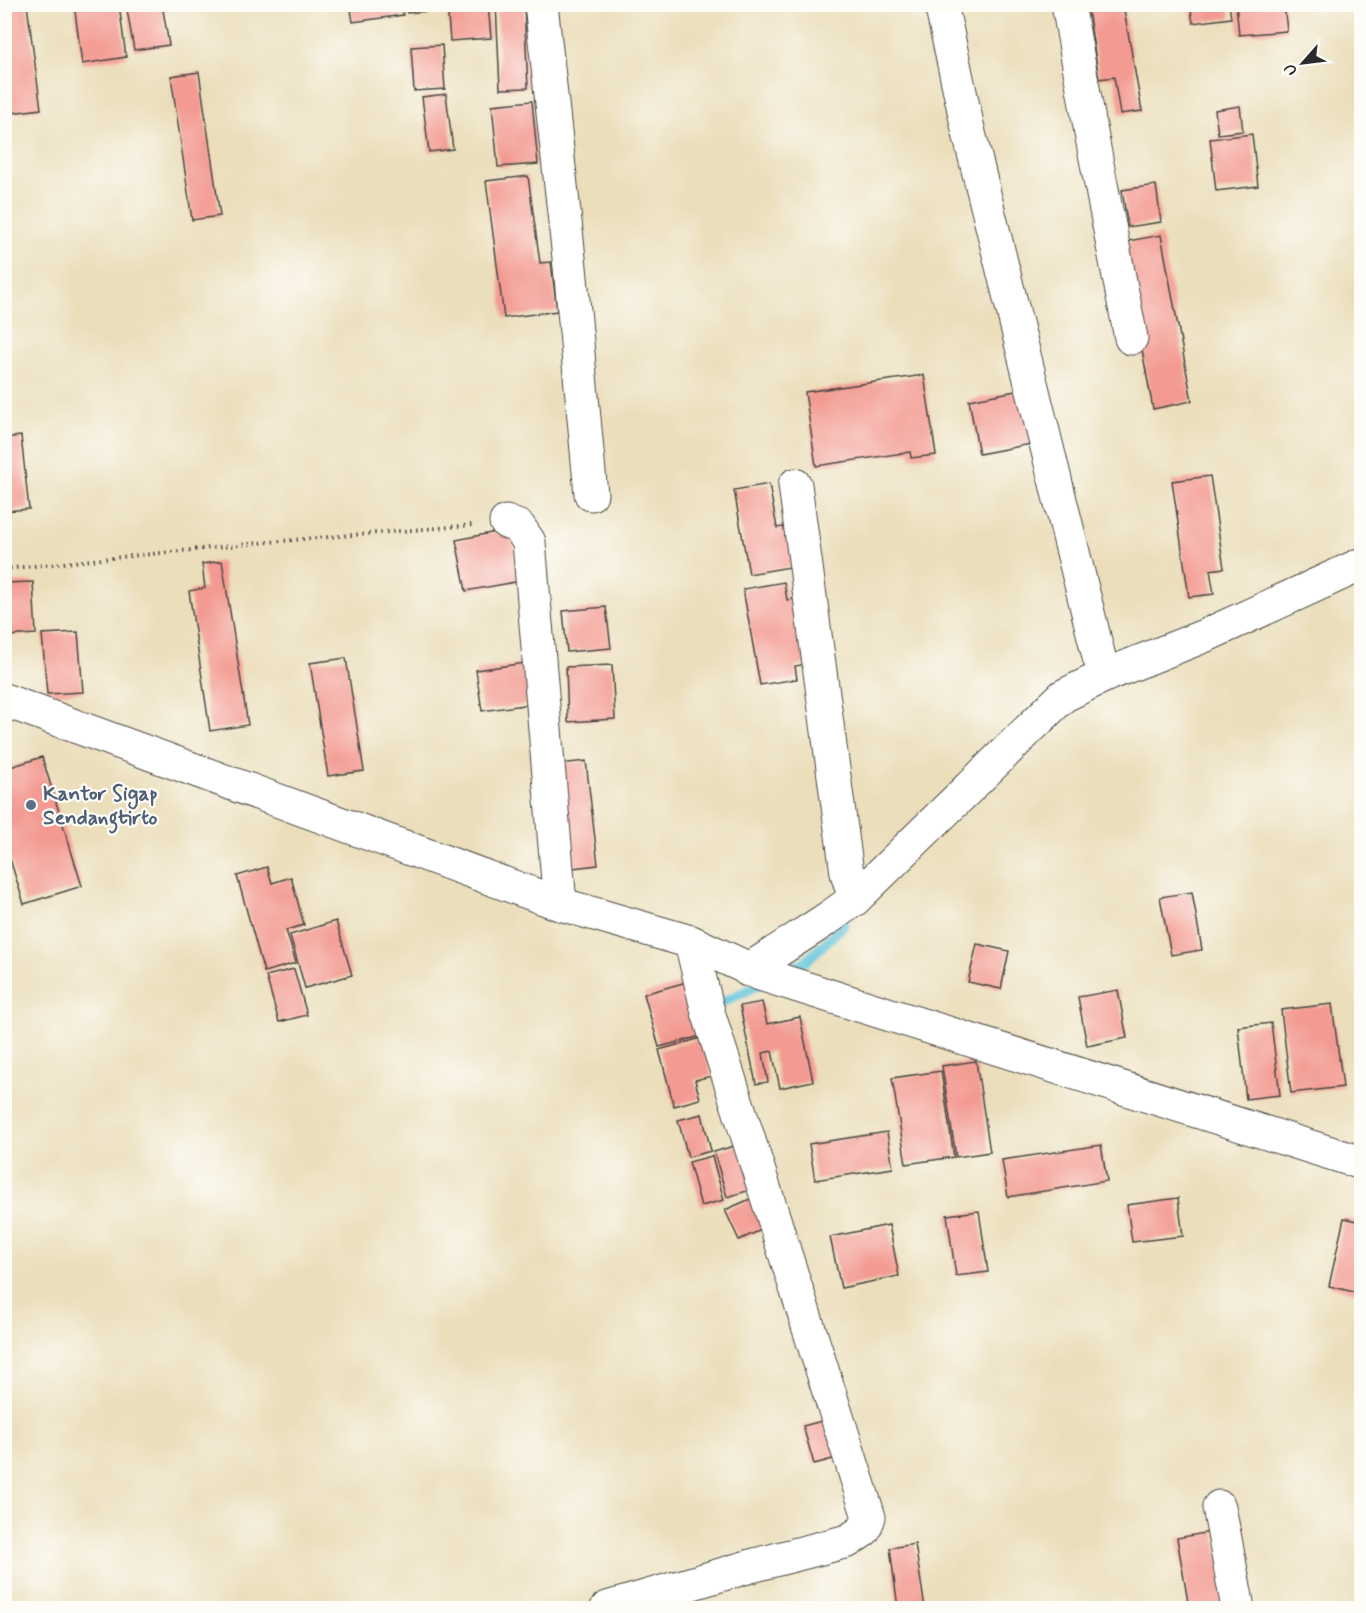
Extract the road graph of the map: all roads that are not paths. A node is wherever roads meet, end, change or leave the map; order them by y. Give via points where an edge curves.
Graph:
1 (541, 4) edge
2 (941, 4) edge
3 (1068, 4) edge
4 (1131, 338) dead end
5 (795, 485) dead end
6 (591, 494) dead end
7 (506, 522) road end
8 (1362, 564) edge
9 (1106, 675) junction
10 (4, 700) edge
11 (855, 898) junction
12 (560, 904) junction
13 (691, 942) junction
14 (748, 970) junction
15 (1362, 1163) edge
16 (1219, 1507) dead end
17 (607, 1608) edge
18 (1238, 1608) edge

1 - 6 street
2 - 9 street via 968,129
3 - 4 street
5 - 11 street via 847,873
7 - 12 street via 519,527 529,542
8 - 9 street via 1209,634
9 - 11 street via 1063,696
10 - 12 street
11 - 14 street
12 - 13 street
13 - 14 street
13 - 17 street via 708,1012 869,1517 864,1530 848,1541
14 - 15 street
16 - 18 street

